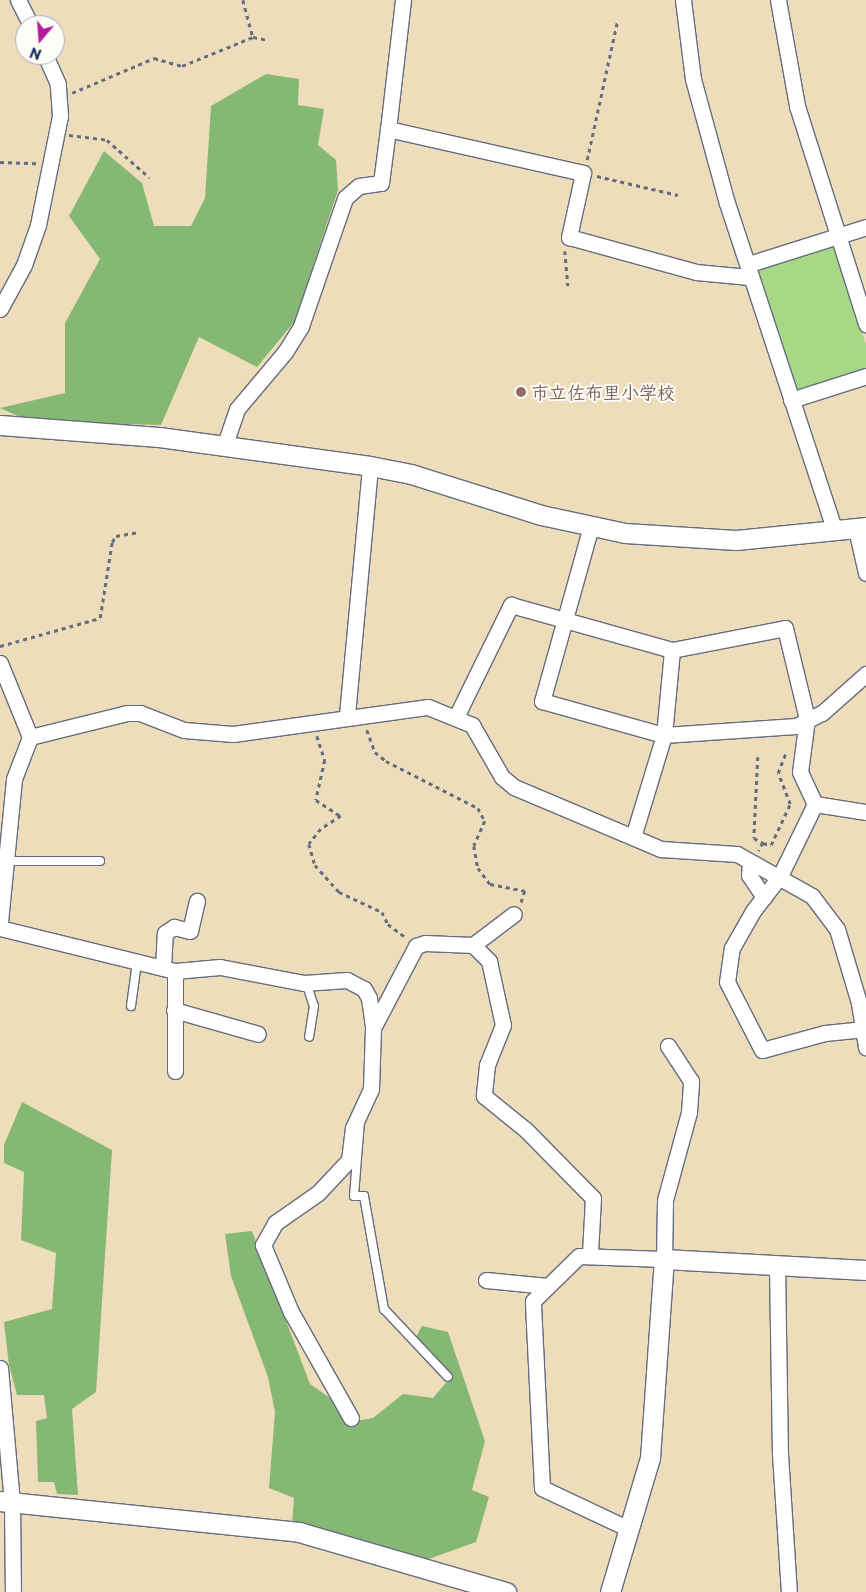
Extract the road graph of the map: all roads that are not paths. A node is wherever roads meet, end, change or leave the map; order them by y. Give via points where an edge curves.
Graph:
1 (18, 0) edge
2 (403, 0) edge
3 (684, 0) edge
4 (778, 0) edge
5 (25, 15) edge
6 (49, 65) edge
7 (388, 129) junction
8 (866, 227) edge
9 (837, 236) junction
10 (749, 270) junction
11 (0, 309) edge
12 (866, 324) edge
13 (866, 376) edge
14 (791, 400) junction
15 (0, 425) edge
16 (225, 444) junction
17 (370, 466) junction
18 (591, 526) junction
19 (861, 528) edge
20 (835, 532) junction
21 (866, 574) edge
22 (564, 620) junction
23 (672, 650) junction
24 (0, 663) edge
25 (866, 674) edge
26 (348, 715) junction
27 (458, 715) junction
28 (807, 722) junction
29 (664, 735) junction
30 (30, 737) junction
31 (815, 804) junction
32 (866, 812) edge
33 (633, 837) junction
34 (8, 861) junction
35 (100, 861) dead end
36 (752, 863) junction
37 (780, 876) junction
38 (764, 897) junction
39 (197, 901) dead end
40 (514, 914) road end
41 (0, 922) edge
42 (0, 928) edge
43 (473, 945) junction
44 (137, 962) junction
45 (169, 970) junction
46 (306, 982) junction
47 (131, 1006) dead end
48 (174, 1010) junction
49 (373, 1028) junction
50 (864, 1030) junction
51 (258, 1034) dead end
52 (309, 1037) dead end
53 (668, 1046) dead end
54 (866, 1047) edge
55 (175, 1071) dead end
56 (360, 1121) junction
57 (590, 1253) junction
58 (664, 1259) junction
59 (777, 1266) junction
60 (866, 1270) edge
61 (486, 1280) dead end
62 (548, 1286) junction
63 (0, 1368) edge
64 (448, 1377) dead end
65 (351, 1418) dead end
66 (6, 1501) edge
67 (629, 1529) junction
68 (793, 1591) edge
69 (13, 1592) edge
70 (506, 1592) edge
71 (610, 1592) edge

1 - 5 street
2 - 7 street
3 - 10 street via 693,78
4 - 9 street via 797,106
6 - 11 street via 58,95 56,132 31,246
7 - 10 street via 583,173 569,237 696,272
7 - 16 street via 381,183 359,186 345,198 301,326 285,352 237,409
8 - 9 street
9 - 10 street
9 - 12 street
10 - 14 street
13 - 14 street
14 - 20 street
15 - 16 street
16 - 17 street
17 - 18 street
17 - 26 street
18 - 20 street via 698,539
18 - 22 street
19 - 20 street
19 - 21 street
22 - 23 street
22 - 27 street via 511,605
22 - 29 street via 542,701
23 - 28 street via 785,628
23 - 29 street
24 - 30 street
25 - 28 street
26 - 27 street via 417,707
26 - 30 street via 246,732 209,733 127,713
27 - 33 street via 472,725 502,777 514,787
28 - 29 street
28 - 31 street via 800,772
29 - 33 street
30 - 34 street via 14,779
31 - 32 street
31 - 37 street
33 - 36 street via 661,849 737,854
34 - 35 lane
34 - 41 street
36 - 37 street
36 - 38 street via 749,875
37 - 38 street
37 - 50 street via 812,896 837,929
38 - 50 street via 732,948 726,982 762,1050 825,1033
39 - 45 street via 190,931 174,928 164,933
40 - 43 street
42 - 44 street
43 - 49 street via 425,942 416,946
43 - 57 street via 489,961 503,1024 487,1065 484,1096 526,1130 593,1198
44 - 45 street
44 - 47 lane
45 - 46 street via 220,967
45 - 48 street
46 - 49 street via 356,983 369,998
46 - 52 lane via 314,1006
48 - 51 street
48 - 55 street
49 - 56 street via 371,1090
50 - 54 street
53 - 58 street via 691,1081 689,1112 665,1200
56 - 64 lane via 354,1196 364,1196 384,1309
56 - 65 street via 353,1128 349,1160 318,1193 275,1222 264,1245 290,1312
57 - 58 street
57 - 62 street via 579,1256
58 - 59 street
58 - 67 street via 650,1458
59 - 60 street
59 - 68 street via 780,1454
61 - 62 street
62 - 67 street via 533,1301 542,1488
63 - 66 street
66 - 69 street
66 - 70 street via 299,1532
67 - 71 street

